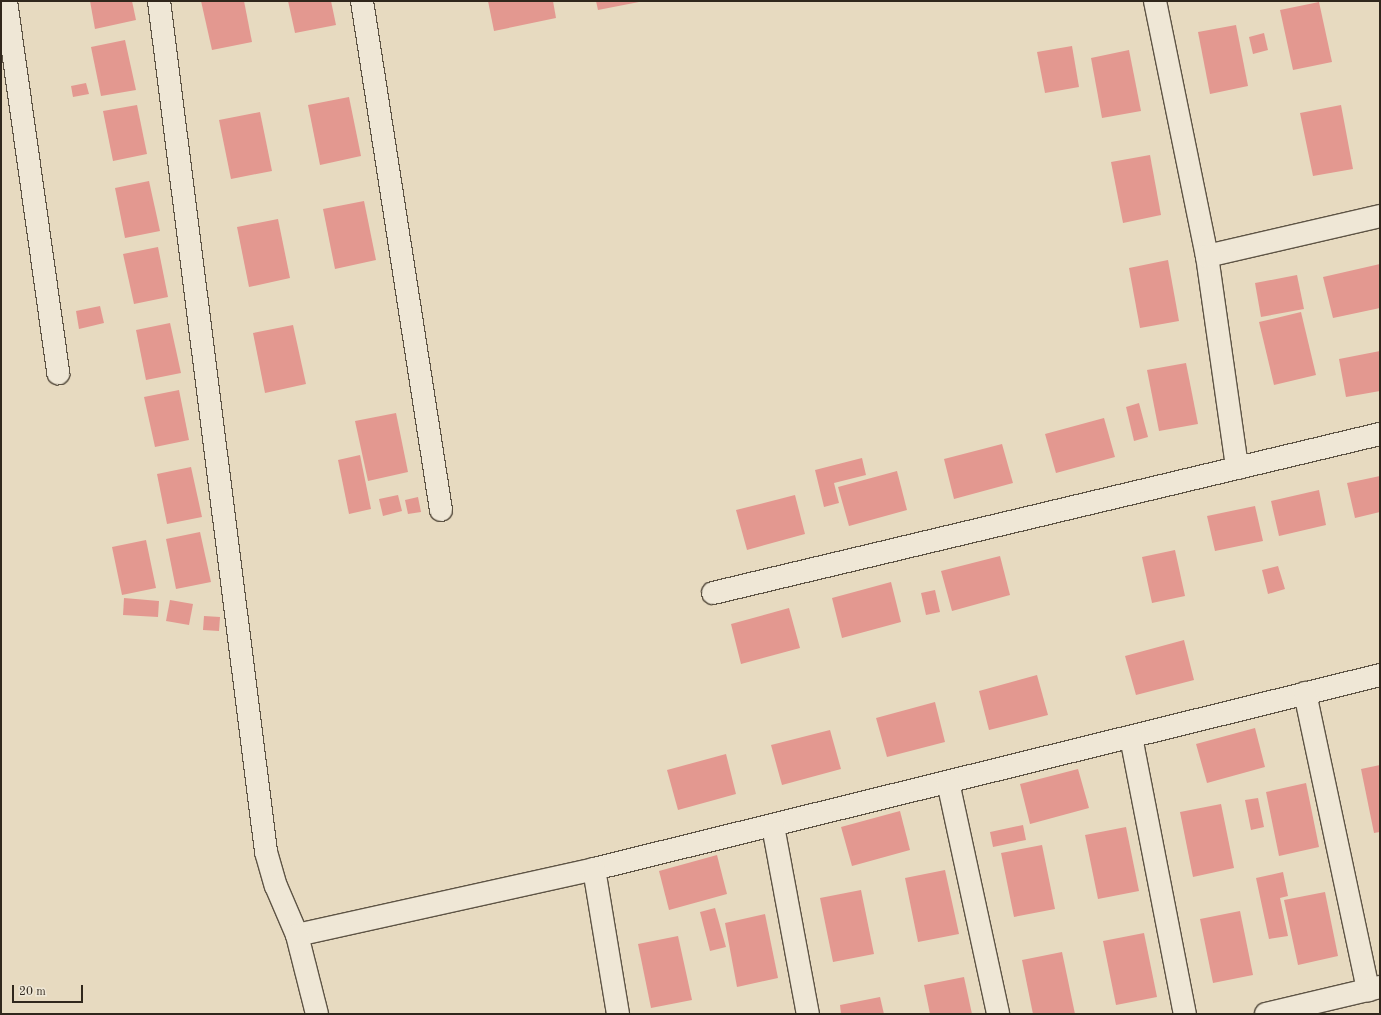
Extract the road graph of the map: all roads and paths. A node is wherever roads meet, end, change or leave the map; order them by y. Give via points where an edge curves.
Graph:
1 (6, 1) edge
2 (159, 1) edge
3 (362, 1) edge
4 (1155, 1) edge
5 (1380, 216) edge
6 (1207, 256) junction
7 (58, 373) dead end
8 (1380, 434) edge
9 (1237, 468) junction
10 (441, 510) dead end
11 (713, 593) dead end
12 (1380, 675) edge
13 (1305, 693) junction
14 (1131, 737) junction
15 (948, 782) junction
16 (773, 826) junction
17 (594, 869) junction
18 (297, 936) junction
19 (1374, 989) edge
20 (317, 1014) edge
21 (618, 1014) edge
22 (808, 1014) edge
23 (998, 1014) edge
24 (1185, 1014) edge
25 (1266, 1014) edge

1 - 7 street
2 - 18 street via 266,852 276,886
3 - 10 street
4 - 6 street
5 - 6 street
6 - 9 street
8 - 9 street
9 - 11 street
12 - 13 street
13 - 14 street
13 - 19 street
14 - 15 street
14 - 24 street
15 - 16 street
15 - 23 street
16 - 17 street
16 - 22 street
17 - 18 street
17 - 21 street
18 - 20 street
19 - 25 street

